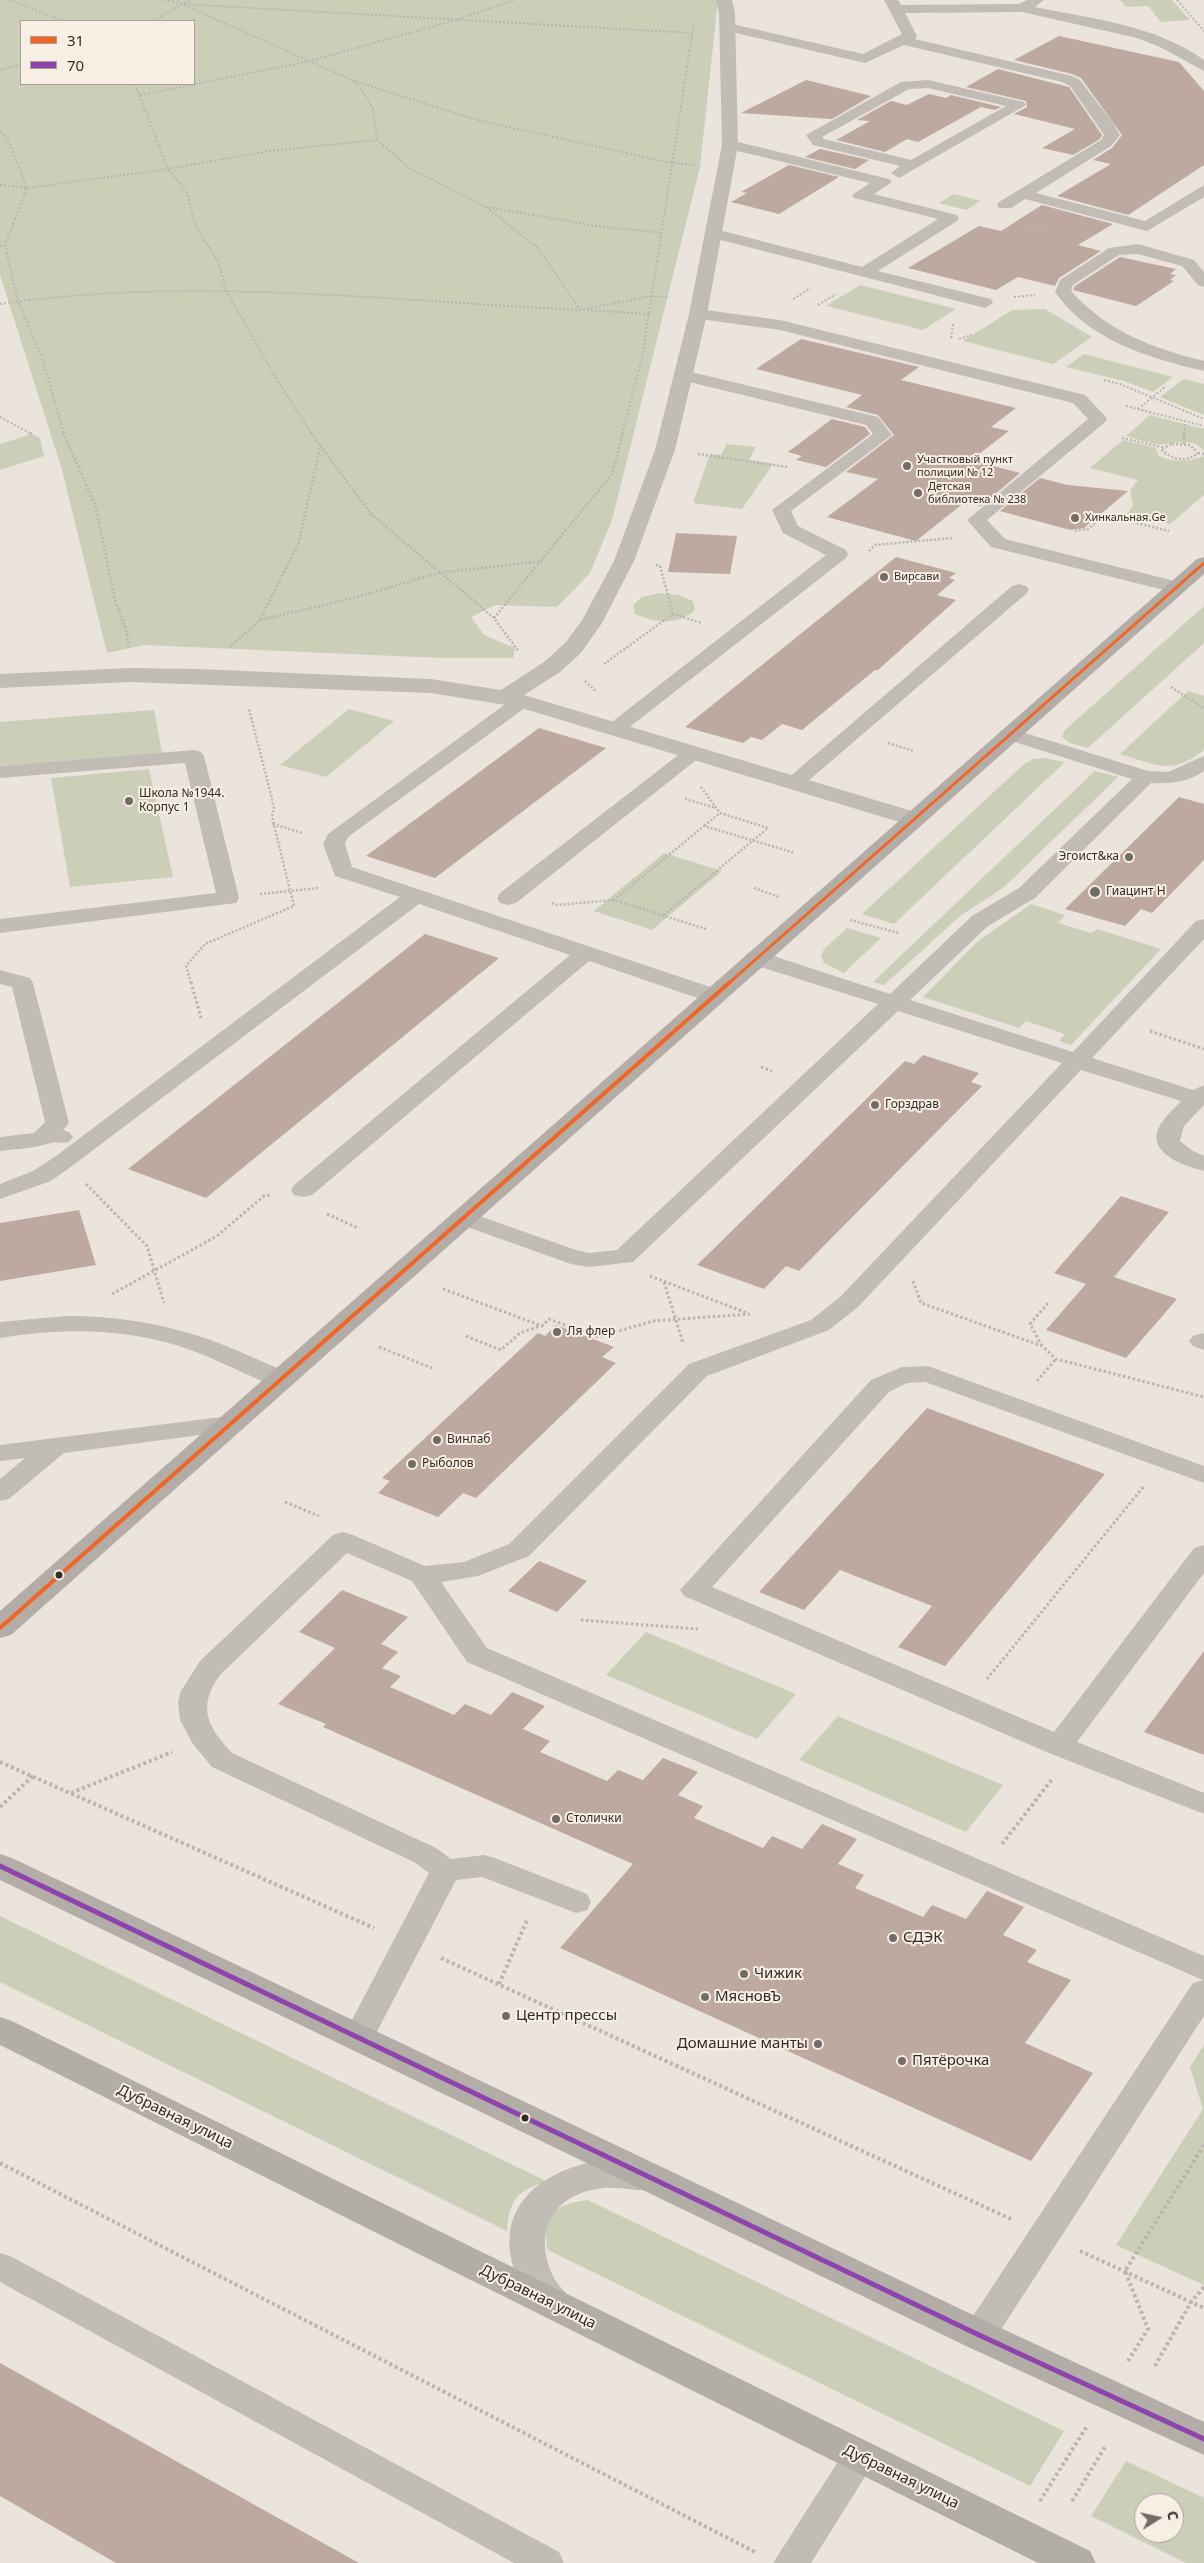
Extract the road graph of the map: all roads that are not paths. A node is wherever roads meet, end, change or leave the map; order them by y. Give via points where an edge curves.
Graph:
1 (724, 0) edge
2 (1037, 0) edge
3 (893, 4) edge
4 (1022, 8) junction
5 (728, 31) junction
6 (902, 40) junction
7 (1204, 66) edge
8 (730, 145) junction
9 (913, 165) junction
10 (884, 182) junction
11 (1204, 190) edge
12 (1023, 194) junction
13 (1005, 205) dead end
14 (715, 234) junction
15 (864, 272) junction
16 (1204, 282) edge
17 (985, 303) road end
18 (700, 306) junction
19 (1204, 366) edge
20 (683, 375) junction
21 (1204, 563) edge
22 (1176, 587) junction
23 (1019, 590) dead end
24 (0, 681) edge
25 (514, 699) junction
26 (615, 729) junction
27 (1009, 734) junction
28 (693, 753) junction
29 (1204, 762) edge
30 (0, 772) edge
31 (1146, 777) junction
32 (794, 783) junction
33 (914, 819) junction
34 (416, 896) junction
35 (508, 898) dead end
36 (0, 926) edge
37 (1204, 926) edge
38 (586, 952) junction
39 (756, 958) junction
40 (0, 977) edge
41 (714, 996) junction
42 (894, 1002) junction
43 (1076, 1061) junction
44 (1200, 1096) edge
45 (47, 1132) junction
46 (0, 1144) edge
47 (83, 1146) junction
48 (1204, 1164) edge
49 (303, 1190) road end
50 (0, 1192) edge
51 (465, 1218) junction
52 (0, 1330) edge
53 (280, 1379) junction
54 (229, 1424) junction
55 (56, 1446) junction
56 (0, 1453) edge
57 (1204, 1475) edge
58 (0, 1493) edge
59 (1204, 1554) edge
60 (422, 1575) junction
61 (0, 1628) edge
62 (1060, 1746) junction
63 (1204, 1804) edge
64 (0, 1866) edge
65 (446, 1870) junction
66 (576, 1902) dead end
67 (1204, 1969) edge
68 (1204, 1991) edge
69 (0, 2030) edge
70 (359, 2037) junction
71 (657, 2179) junction
72 (0, 2266) edge
73 (557, 2306) junction
74 (979, 2335) junction
75 (1204, 2439) edge
76 (860, 2456) junction
77 (774, 2558) edge
78 (546, 2563) edge
79 (1076, 2563) edge

1 - 5 street
2 - 4 lane
3 - 4 lane
3 - 6 lane via 910,36
4 - 7 lane via 1157,40
5 - 6 lane via 866,59
5 - 8 street
6 - 12 lane via 1068,78 1075,83 1112,135 1106,143
8 - 10 lane
8 - 14 street
9 - 9 lane via 921,160 1019,105 928,84 906,85 814,135 818,142
9 - 10 lane
10 - 15 lane via 860,196 950,218
11 - 12 lane via 1147,226
12 - 13 lane
14 - 15 lane
14 - 18 street
15 - 17 lane
16 - 19 lane via 1188,263 1138,249 1122,250 1115,251 1066,283 1063,292 1072,303 1119,336 1154,354
18 - 20 street
18 - 22 lane via 1079,399 1098,419 976,520 998,543
20 - 25 street via 665,450 624,561 591,623 573,648
20 - 26 lane via 872,421 883,435 781,510 790,529 839,554
21 - 22 main road
22 - 27 main road
23 - 32 lane
24 - 25 street via 198,676 431,686
25 - 26 street
25 - 34 lane via 339,834 334,844 343,871
26 - 28 street
27 - 31 lane
27 - 33 main road
28 - 32 street
28 - 35 lane
29 - 31 lane via 1187,773 1170,778
30 - 36 lane via 194,756 228,898
31 - 42 lane via 1027,893 980,921
32 - 33 street
33 - 39 main road
34 - 38 lane
34 - 47 lane
37 - 43 lane
38 - 41 lane
38 - 49 lane
39 - 41 main road
39 - 42 lane
40 - 45 lane via 22,983 57,1123
41 - 51 main road
42 - 43 lane
42 - 51 lane via 624,1257 589,1260 571,1257
43 - 44 lane
43 - 60 lane via 849,1302 820,1325 698,1370 519,1550 468,1570
44 - 48 lane via 1169,1129 1168,1140 1172,1150 1184,1158
45 - 46 lane via 41,1139
45 - 47 lane
47 - 50 lane via 42,1176
51 - 53 main road
52 - 53 lane via 94,1322 174,1337
53 - 54 main road
54 - 55 lane
54 - 61 main road
55 - 56 lane
55 - 58 lane
57 - 62 lane via 928,1374 902,1375 880,1386 694,1590
59 - 62 lane
60 - 65 lane via 343,1541 210,1668 194,1692 192,1713 202,1738 222,1760 425,1855
60 - 67 lane via 477,1655
62 - 63 lane
64 - 70 main road
65 - 66 lane via 484,1866
65 - 70 lane
68 - 74 lane
69 - 73 main road, Дубравная улица
70 - 71 main road
71 - 73 street via 628,2174 567,2184 544,2200 529,2216 524,2238 531,2267 539,2286
71 - 74 main road
72 - 78 lane
73 - 76 main road, Дубравная улица
74 - 75 main road
76 - 77 lane
76 - 79 main road, Дубравная улица

